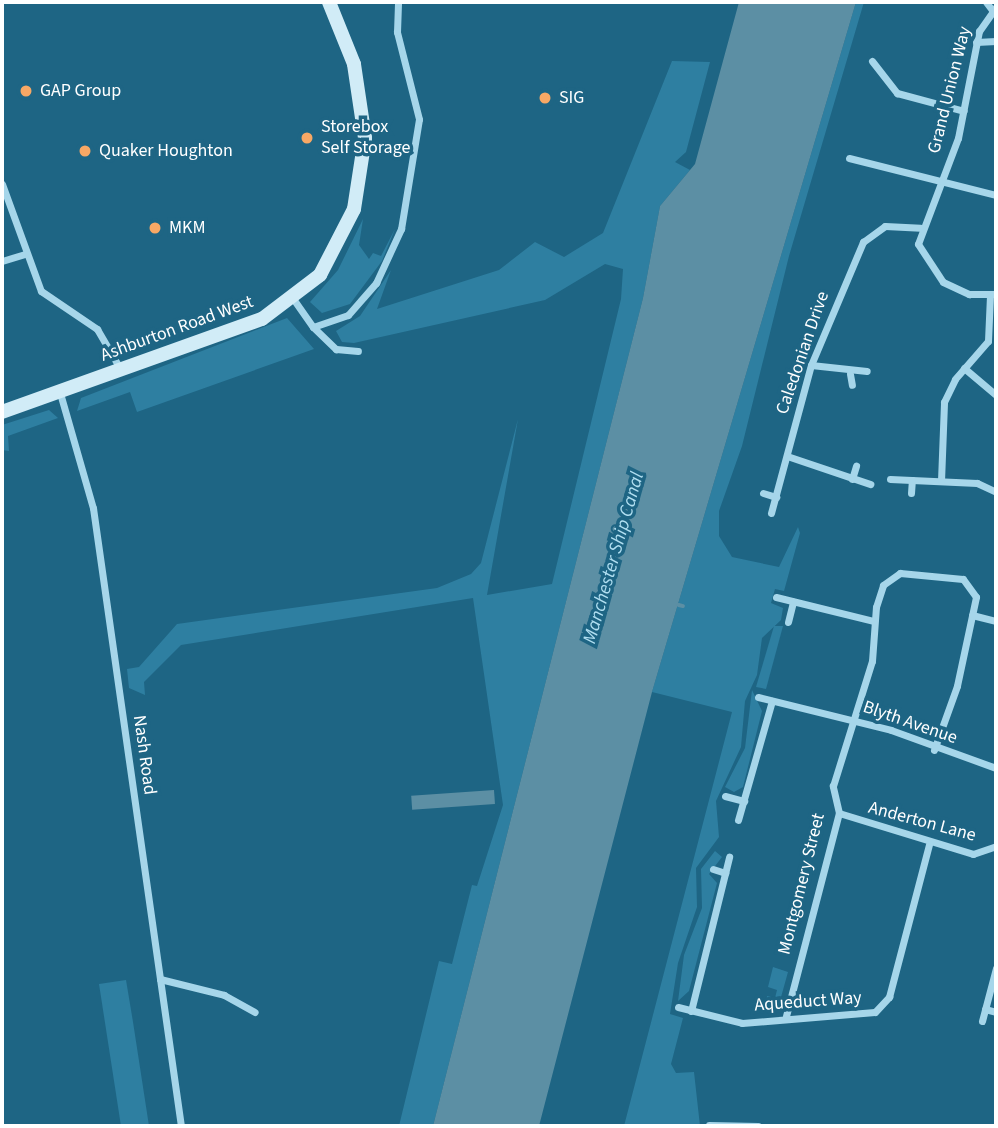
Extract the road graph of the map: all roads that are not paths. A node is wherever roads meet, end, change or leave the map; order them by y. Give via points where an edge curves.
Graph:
1 (329, 2) edge
2 (398, 2) edge
3 (986, 2) edge
4 (994, 9) edge
5 (996, 41) edge
6 (975, 43) junction
7 (872, 61) dead end
8 (964, 111) junction
9 (849, 158) dead end
10 (939, 183) junction
11 (2, 184) edge
12 (996, 195) edge
13 (920, 228) junction
14 (25, 254) junction
15 (2, 261) edge
16 (993, 295) edge
17 (294, 300) junction
18 (313, 327) junction
19 (358, 351) dead end
20 (811, 365) junction
21 (964, 368) junction
22 (121, 370) junction
23 (867, 371) dead end
24 (850, 374) junction
25 (852, 385) dead end
26 (60, 393) junction
27 (996, 395) edge
28 (2, 412) edge
29 (787, 456) junction
30 (856, 466) dead end
31 (852, 479) junction
32 (890, 479) dead end
33 (912, 480) junction
34 (941, 481) junction
35 (870, 484) dead end
36 (996, 492) edge
37 (764, 493) dead end
38 (911, 493) dead end
39 (776, 496) junction
40 (771, 513) dead end
41 (776, 597) dead end
42 (793, 602) junction
43 (972, 615) junction
44 (874, 621) junction
45 (996, 621) edge
46 (788, 622) dead end
47 (758, 697) dead end
48 (772, 701) junction
49 (854, 720) junction
50 (934, 750) junction
51 (996, 768) edge
52 (725, 796) dead end
53 (744, 802) junction
54 (839, 813) junction
55 (738, 820) dead end
56 (929, 844) junction
57 (996, 846) edge
58 (729, 857) dead end
59 (713, 869) dead end
60 (725, 873) junction
61 (996, 968) edge
62 (160, 979) junction
63 (678, 1007) dead end
64 (985, 1009) junction
65 (691, 1011) junction
66 (255, 1012) dead end
67 (996, 1012) edge
68 (786, 1016) junction
69 (982, 1021) dead end
70 (709, 1125) edge
71 (181, 1126) edge
72 (758, 1126) edge

1 - 17 main road, Ashburton Road West via 359,84 362,174 336,251
2 - 18 street via 397,32 419,119 406,210 369,293 348,314
3 - 4 street
4 - 6 street, Grand Union Way
5 - 6 street
6 - 8 street, Grand Union Way
7 - 8 street via 897,93
8 - 10 street, Grand Union Way
9 - 10 street
10 - 12 street
10 - 13 street, Grand Union Way
11 - 14 street
13 - 16 street via 920,252 935,276 960,291
13 - 20 street, Caledonian Drive via 885,226 863,242
14 - 15 street
14 - 22 street via 41,291 97,329
16 - 21 street via 990,338
17 - 18 street
17 - 22 main road, Ashburton Road West via 255,322
18 - 19 street via 335,349
20 - 24 street
20 - 29 street, Caledonian Drive
21 - 27 street
21 - 34 street via 944,402
22 - 26 main road, Ashburton Road West
23 - 24 street
24 - 25 street
26 - 28 main road, Ashburton Road West
26 - 62 street, Nash Road via 92,498
29 - 31 street
29 - 39 street, Caledonian Drive
30 - 31 street
31 - 35 street
32 - 33 street
33 - 34 street
33 - 38 street
34 - 36 street via 976,482
37 - 39 street
39 - 40 street, Caledonian Drive
41 - 42 street
42 - 44 street
42 - 46 street
43 - 44 street, Montgomery Street via 976,597 969,583 907,573 883,585
43 - 45 street
43 - 50 street
44 - 49 street, Montgomery Street via 872,661
47 - 48 street, Blyth Avenue
48 - 49 street, Blyth Avenue
48 - 53 street
49 - 50 street, Blyth Avenue
49 - 54 street, Montgomery Street via 832,786
50 - 51 street, Blyth Avenue
52 - 53 street
53 - 55 street
54 - 56 street, Anderton Lane
54 - 68 street, Montgomery Street
56 - 57 street, Anderton Lane via 973,854
56 - 68 street, Aqueduct Way via 886,1003 868,1014
58 - 60 street
59 - 60 street
60 - 65 street
61 - 64 street
62 - 66 street via 224,995
62 - 71 street, Nash Road
63 - 65 street, Aqueduct Way
64 - 67 street
64 - 69 street
65 - 68 street, Aqueduct Way via 742,1023
70 - 72 street

